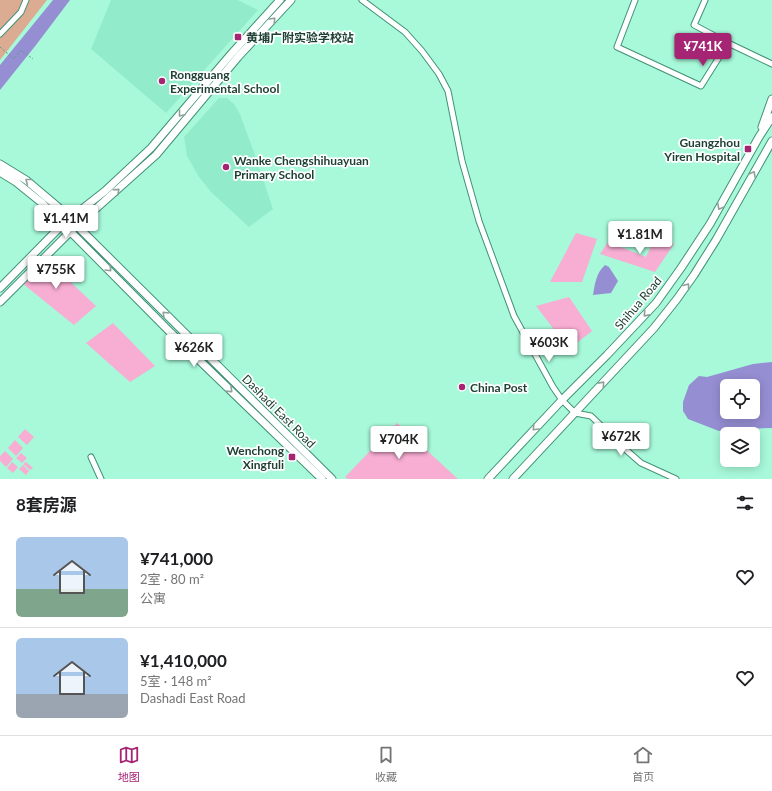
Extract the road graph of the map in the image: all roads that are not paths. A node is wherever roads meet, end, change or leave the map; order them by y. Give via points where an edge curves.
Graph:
1 (26, 0) edge
2 (280, 0) edge
3 (291, 0) edge
4 (362, 0) edge
5 (635, 0) edge
6 (705, 0) edge
7 (0, 34) edge
8 (728, 43) junction
9 (772, 64) edge
10 (772, 99) edge
11 (772, 117) edge
12 (759, 136) junction
13 (772, 141) edge
14 (0, 164) edge
15 (0, 172) edge
16 (70, 219) junction
17 (63, 224) junction
18 (78, 226) junction
19 (71, 231) junction
20 (0, 288) edge
21 (0, 302) edge
22 (562, 400) junction
23 (575, 413) junction
24 (91, 457) dead end
25 (101, 479) edge
26 (322, 479) edge
27 (332, 479) edge
28 (488, 479) edge
29 (513, 479) edge
30 (676, 479) edge

1 - 7 street via 21,12
2 -> 16 main road via 151,148 106,191
18 -> 3 main road via 156,155 238,57
4 - 22 street via 405,32 435,68 448,91 462,162 479,221 503,287 514,316
5 - 8 street via 617,47 702,86
6 - 8 street via 694,25
8 - 9 street
10 - 12 main road
11 - 12 main road, Shihua Road
12 -> 22 main road, Shihua Road via 710,224 656,303
23 -> 13 main road via 677,300 716,240
16 -> 14 main road, Dashadi East Road via 26,180
15 - 17 main road, Dashadi East Road via 37,199
16 - 17 main road
16 - 18 main road, Dashadi East Road
17 - 19 main road, Dashadi East Road
17 - 20 main road
18 - 19 main road
27 -> 18 main road, Dashadi East Road
19 - 21 main road
19 -> 26 main road, Dashadi East Road via 170,332
22 - 23 street
22 -> 28 main road, Shihua Road
23 - 29 main road
23 - 30 street via 591,416 641,463
24 - 25 street

